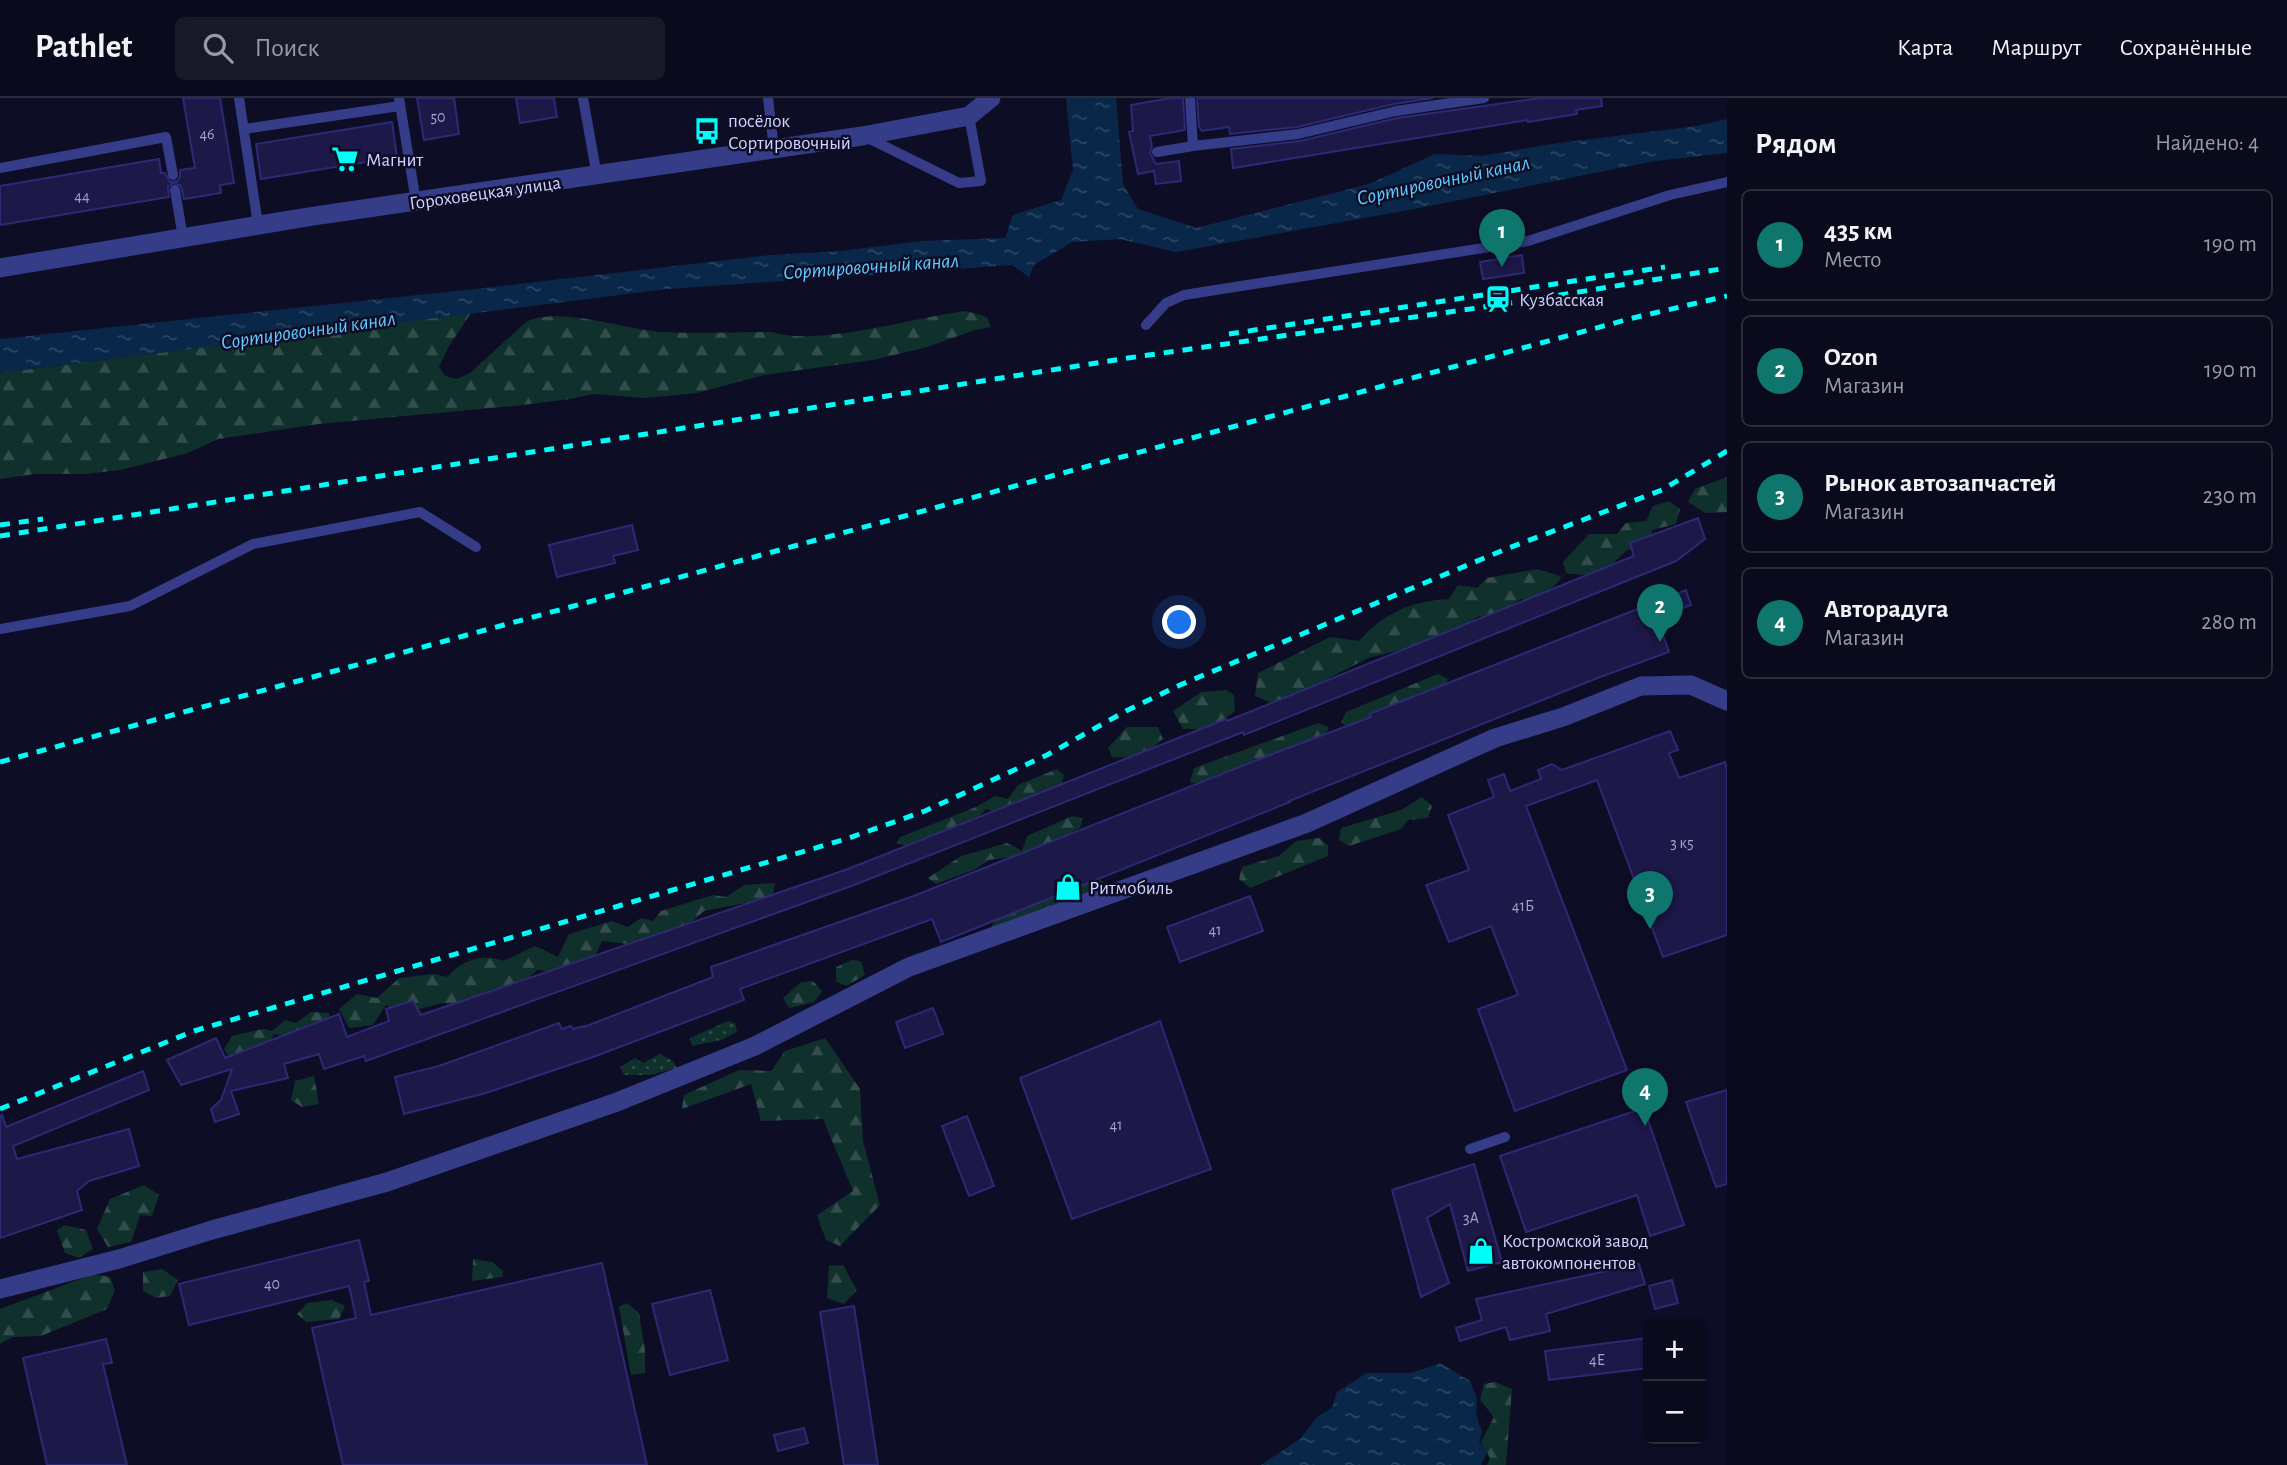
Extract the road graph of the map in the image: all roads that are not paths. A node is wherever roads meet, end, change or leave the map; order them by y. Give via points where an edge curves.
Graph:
1 (239, 98) edge
2 (583, 98) edge
3 (768, 98) edge
4 (990, 98) edge
5 (1190, 98) edge
6 (1484, 98) edge
7 (400, 102) edge
8 (969, 116) junction
9 (244, 129) junction
10 (862, 135) junction
11 (1193, 146) junction
12 (774, 149) junction
13 (1157, 152) dead end
14 (0, 168) edge
15 (173, 175) dead end
16 (597, 176) junction
17 (1727, 182) edge
18 (175, 190) dead end
19 (416, 202) junction
20 (258, 226) junction
21 (183, 238) junction
22 (0, 268) edge
23 (1146, 325) dead end
24 (476, 547) dead end
25 (0, 629) edge
26 (1727, 701) edge
27 (1505, 1137) dead end
28 (1470, 1149) dead end
29 (0, 1290) edge

1 - 9 lane
2 - 16 lane
3 - 12 lane
4 - 8 street
5 - 11 lane
6 - 11 lane via 1396,111 1298,134
7 - 9 lane
7 - 19 lane
8 - 10 street, Гороховецкая улица
8 - 10 lane via 981,181 959,183
9 - 20 lane
10 - 12 street, Гороховецкая улица
11 - 13 lane
12 - 16 street, Гороховецкая улица
14 - 15 lane via 166,137
16 - 19 street, Гороховецкая улица
17 - 23 lane via 1670,195 1528,241 1184,295 1166,303
18 - 21 lane
19 - 20 street, Гороховецкая улица
20 - 21 street, Гороховецкая улица
21 - 22 street, Гороховецкая улица
24 - 25 lane via 420,512 253,544 130,606
26 - 29 street via 1691,685 1641,685 1495,738 1307,823 909,968 755,1046 617,1102 387,1182
27 - 28 lane

